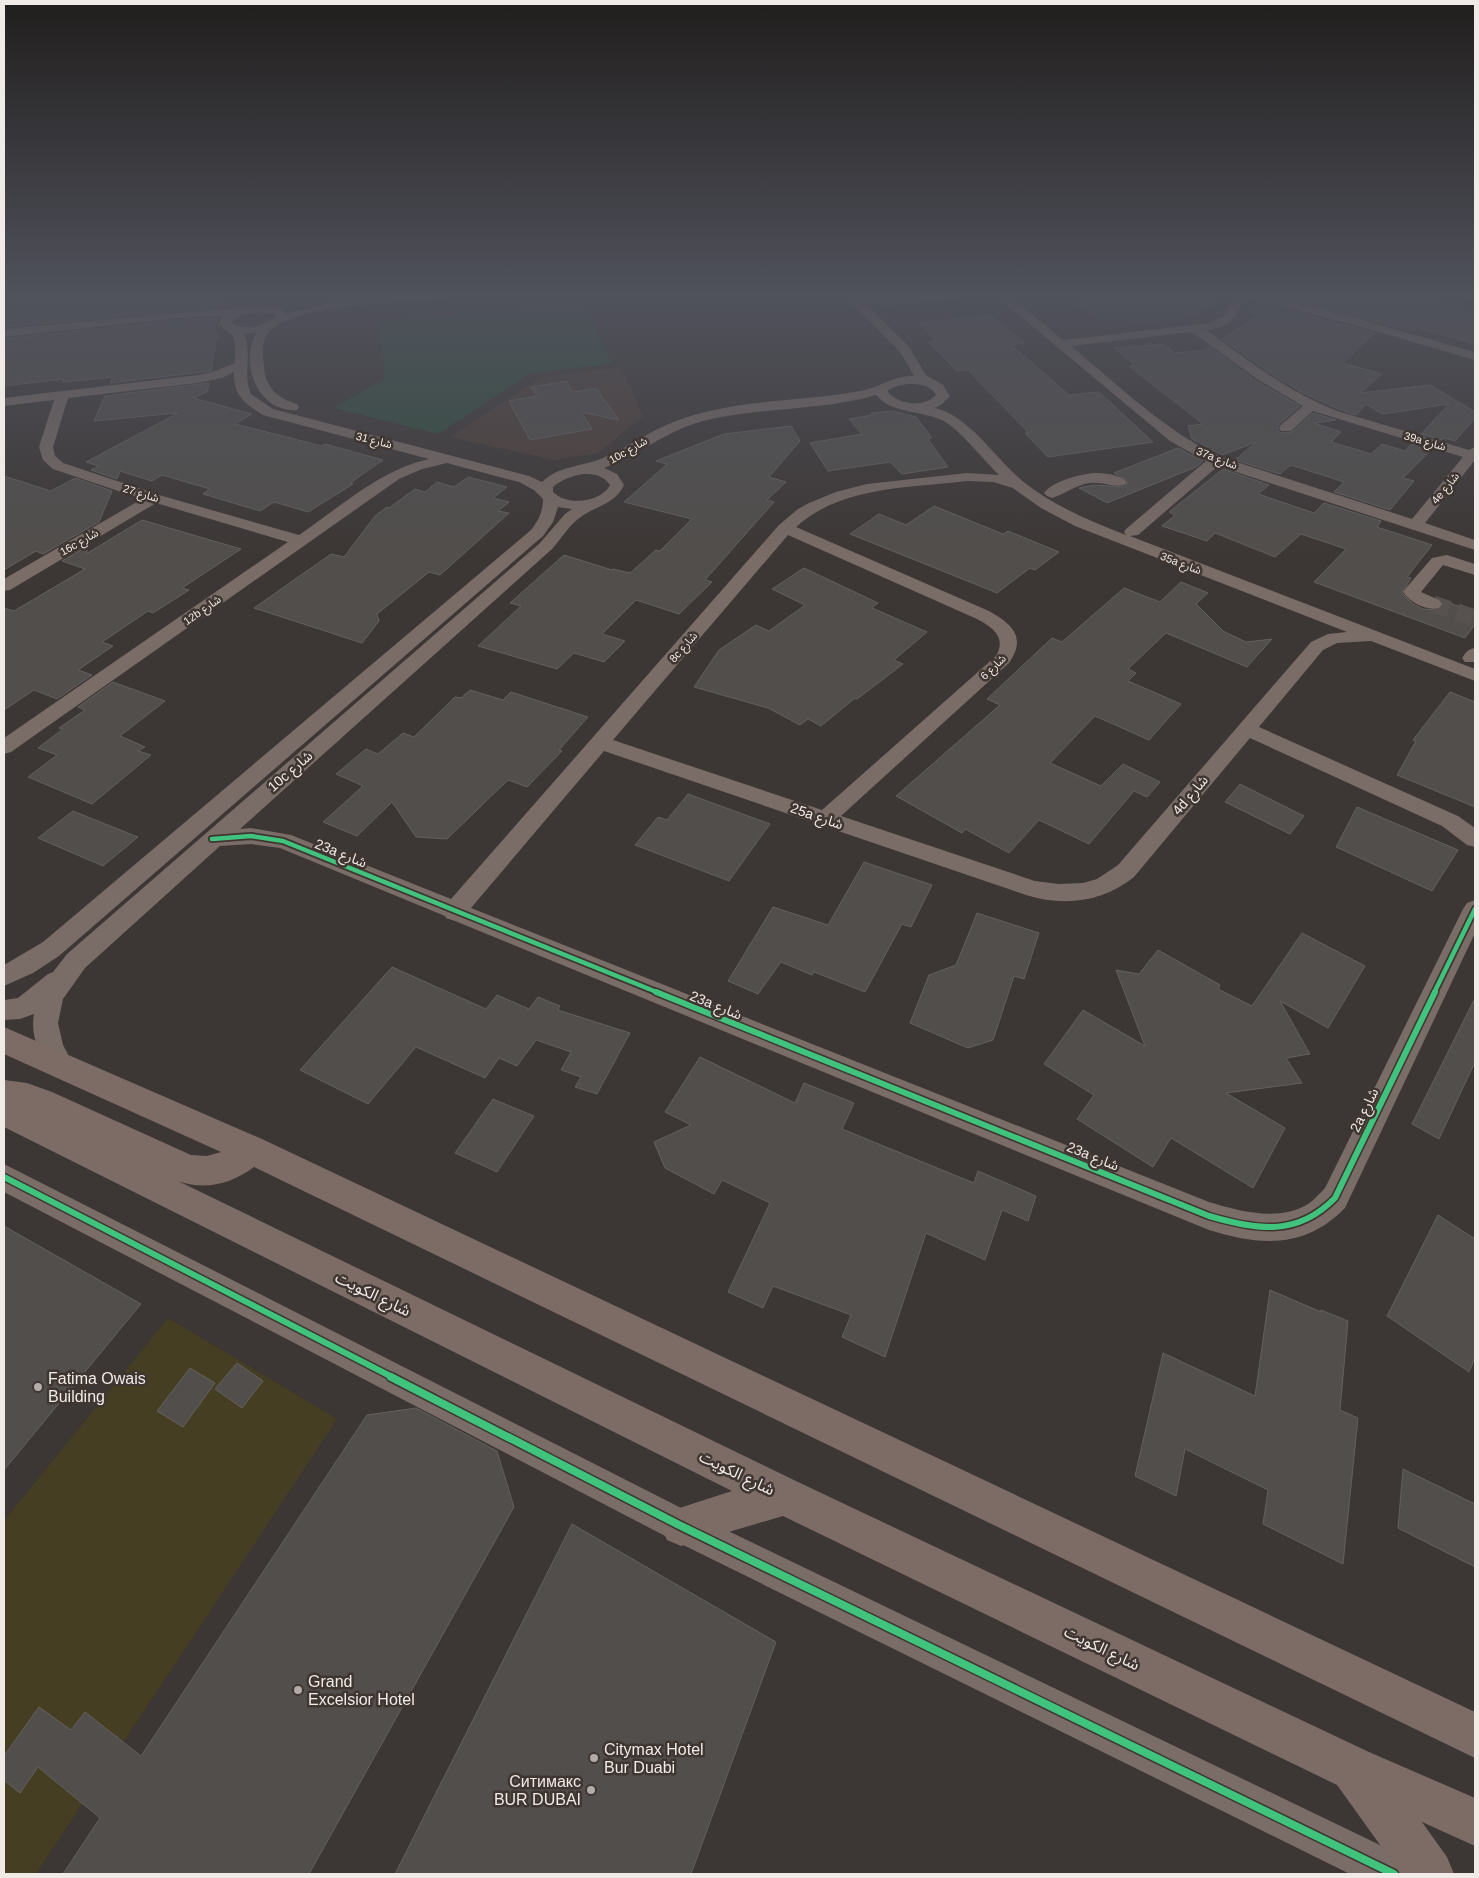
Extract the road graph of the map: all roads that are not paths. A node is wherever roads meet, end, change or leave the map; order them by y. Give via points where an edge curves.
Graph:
1 (169, 383) edge
2 (241, 383) edge
3 (261, 383) edge
4 (897, 383) edge
5 (926, 383) edge
6 (1108, 383) edge
7 (1273, 383) edge
8 (887, 385) junction
9 (62, 396) junction
10 (941, 399) junction
11 (4, 402) edge
12 (894, 403) junction
13 (914, 406) junction
14 (1311, 406) junction
15 (1298, 417) junction
16 (1286, 428) dead end
17 (1366, 438) dead end
18 (404, 448) junction
19 (1474, 453) edge
20 (991, 459) junction
21 (447, 460) junction
22 (1216, 460) junction
23 (580, 470) junction
24 (399, 472) junction
25 (563, 473) junction
26 (622, 473) junction
27 (967, 476) junction
28 (1120, 482) dead end
29 (1018, 486) junction
30 (1052, 493) junction
31 (549, 495) junction
32 (154, 498) junction
33 (590, 504) junction
34 (1415, 525) junction
35 (785, 528) junction
36 (1132, 532) junction
37 (299, 540) junction
38 (1475, 544) edge
39 (1457, 564) junction
40 (1475, 570) edge
41 (4, 586) edge
42 (1433, 604) tunnel mouth
43 (1298, 608) junction
44 (1370, 636) junction
45 (1317, 646) junction
46 (1474, 662) edge
47 (1246, 729) junction
48 (600, 743) junction
49 (4, 747) edge
50 (259, 798) junction
51 (825, 819) junction
52 (1475, 839) edge
53 (212, 840) junction
54 (283, 841) junction
55 (1034, 890) joint
56 (1475, 909) edge
57 (454, 912) junction
58 (7, 978) edge
59 (62, 978) junction
60 (4, 1010) edge
61 (4, 1040) edge
62 (60, 1064) junction
63 (4, 1094) edge
64 (4, 1112) edge
65 (251, 1150) junction
66 (4, 1177) edge
67 (1209, 1216) joint
68 (784, 1496) junction
69 (681, 1526) junction
70 (1475, 1735) edge
71 (1353, 1768) junction
72 (1465, 1822) edge
73 (1394, 1874) edge
74 (1430, 1874) edge

1 - 9 street
2 - 18 street, شارع 31 via 245,396 268,412
3 - 25 street, شارع 31 via 267,394 276,400 302,410 524,468
4 - 8 street, 10c شارع
5 - 10 street, 35a شارع via 940,389
6 - 22 street, 37a شارع via 1175,438
7 - 14 street, 39a شارع
8 - 12 street via 883,397
8 - 23 street, 10c شارع via 853,396 693,419 661,432 609,462
9 - 11 street
9 - 32 street, شارع 27 via 46,447 52,462 66,470
10 - 13 street via 928,405
10 - 30 street, 35a شارع via 979,426 1028,475
12 - 13 street, 10c شارع
12 - 26 street, 10c شارع via 864,403 704,427 667,442
13 - 20 street, 35a شارع via 953,421
14 - 15 street
14 - 19 street, 39a شارع
15 - 16 street
15 - 17 street
18 - 21 street, شارع 31
18 - 24 street via 407,460
19 - 34 street, 4e شارع
20 - 27 street, 8c شارع via 983,469
20 - 29 street, 35a شارع
21 - 24 street, 12b شارع
21 - 31 street, شارع 31 via 524,479
22 - 34 street, 37a شارع
22 - 36 street
23 - 25 street, شارع 31
23 - 26 street
24 - 37 street, 12b شارع
25 - 31 street via 549,481
26 - 33 street, 10c شارع via 612,494
27 - 29 street, 8c شارع via 994,478
27 - 35 street, 8c شارع via 841,495 808,509
28 - 30 street via 1098,477 1076,481
29 - 43 street, 35a شارع via 1062,514 1100,532
30 - 36 street, 35a شارع via 1089,514
31 - 33 street, شارع 31 via 568,504
31 - 58 street, 10c شارع via 552,506 547,520 536,533 51,949
32 - 37 street, شارع 27
32 - 41 street, 16c شارع
33 - 50 street, 10c شارع
34 - 38 street, 37a شارع
35 - 48 street, 8c شارع
35 - 51 street, شارع 6 via 983,615 1002,628 1010,644 1003,659
36 - 46 street, 35a شارع
37 - 49 street, 12b شارع
38 - 39 street
39 - 40 street
39 - 42 street via 1438,561 1412,589 1417,598
43 - 44 street, 35a شارع
43 - 45 street via 1312,623
44 - 45 street, 4d شارع via 1334,638
44 - 46 street, 35a شارع
45 - 47 street, 4d شارع
47 - 52 street via 1450,821
47 - 55 street, 4d شارع via 1116,880 1103,887 1071,894
48 - 51 street, 25a شارع
48 - 57 street, 8c شارع
50 - 53 street, 10c شارع
50 - 54 street, 23a شارع via 259,813
51 - 55 street, 25a شارع
53 - 54 street, 23a شارع via 251,836
53 - 59 street, 10c شارع via 76,961
54 - 57 street, 23a شارع
56 - 67 street, 2a شارع via 1335,1198 1318,1214 1295,1224 1268,1228 1239,1225
57 - 67 street, 23a شارع
59 - 60 street via 28,1006
59 - 62 street, 10c شارع via 51,997 45,1034 50,1050
61 - 62 main road
62 - 65 main road
63 - 65 main road via 41,1102 189,1170 201,1172 228,1167
64 - 68 main road, شارع الكويت
65 - 70 main road
66 - 69 street
68 - 69 main road
68 - 71 main road, شارع الكويت
69 - 73 street
71 - 72 main road, شارع الكويت
71 - 74 main road

